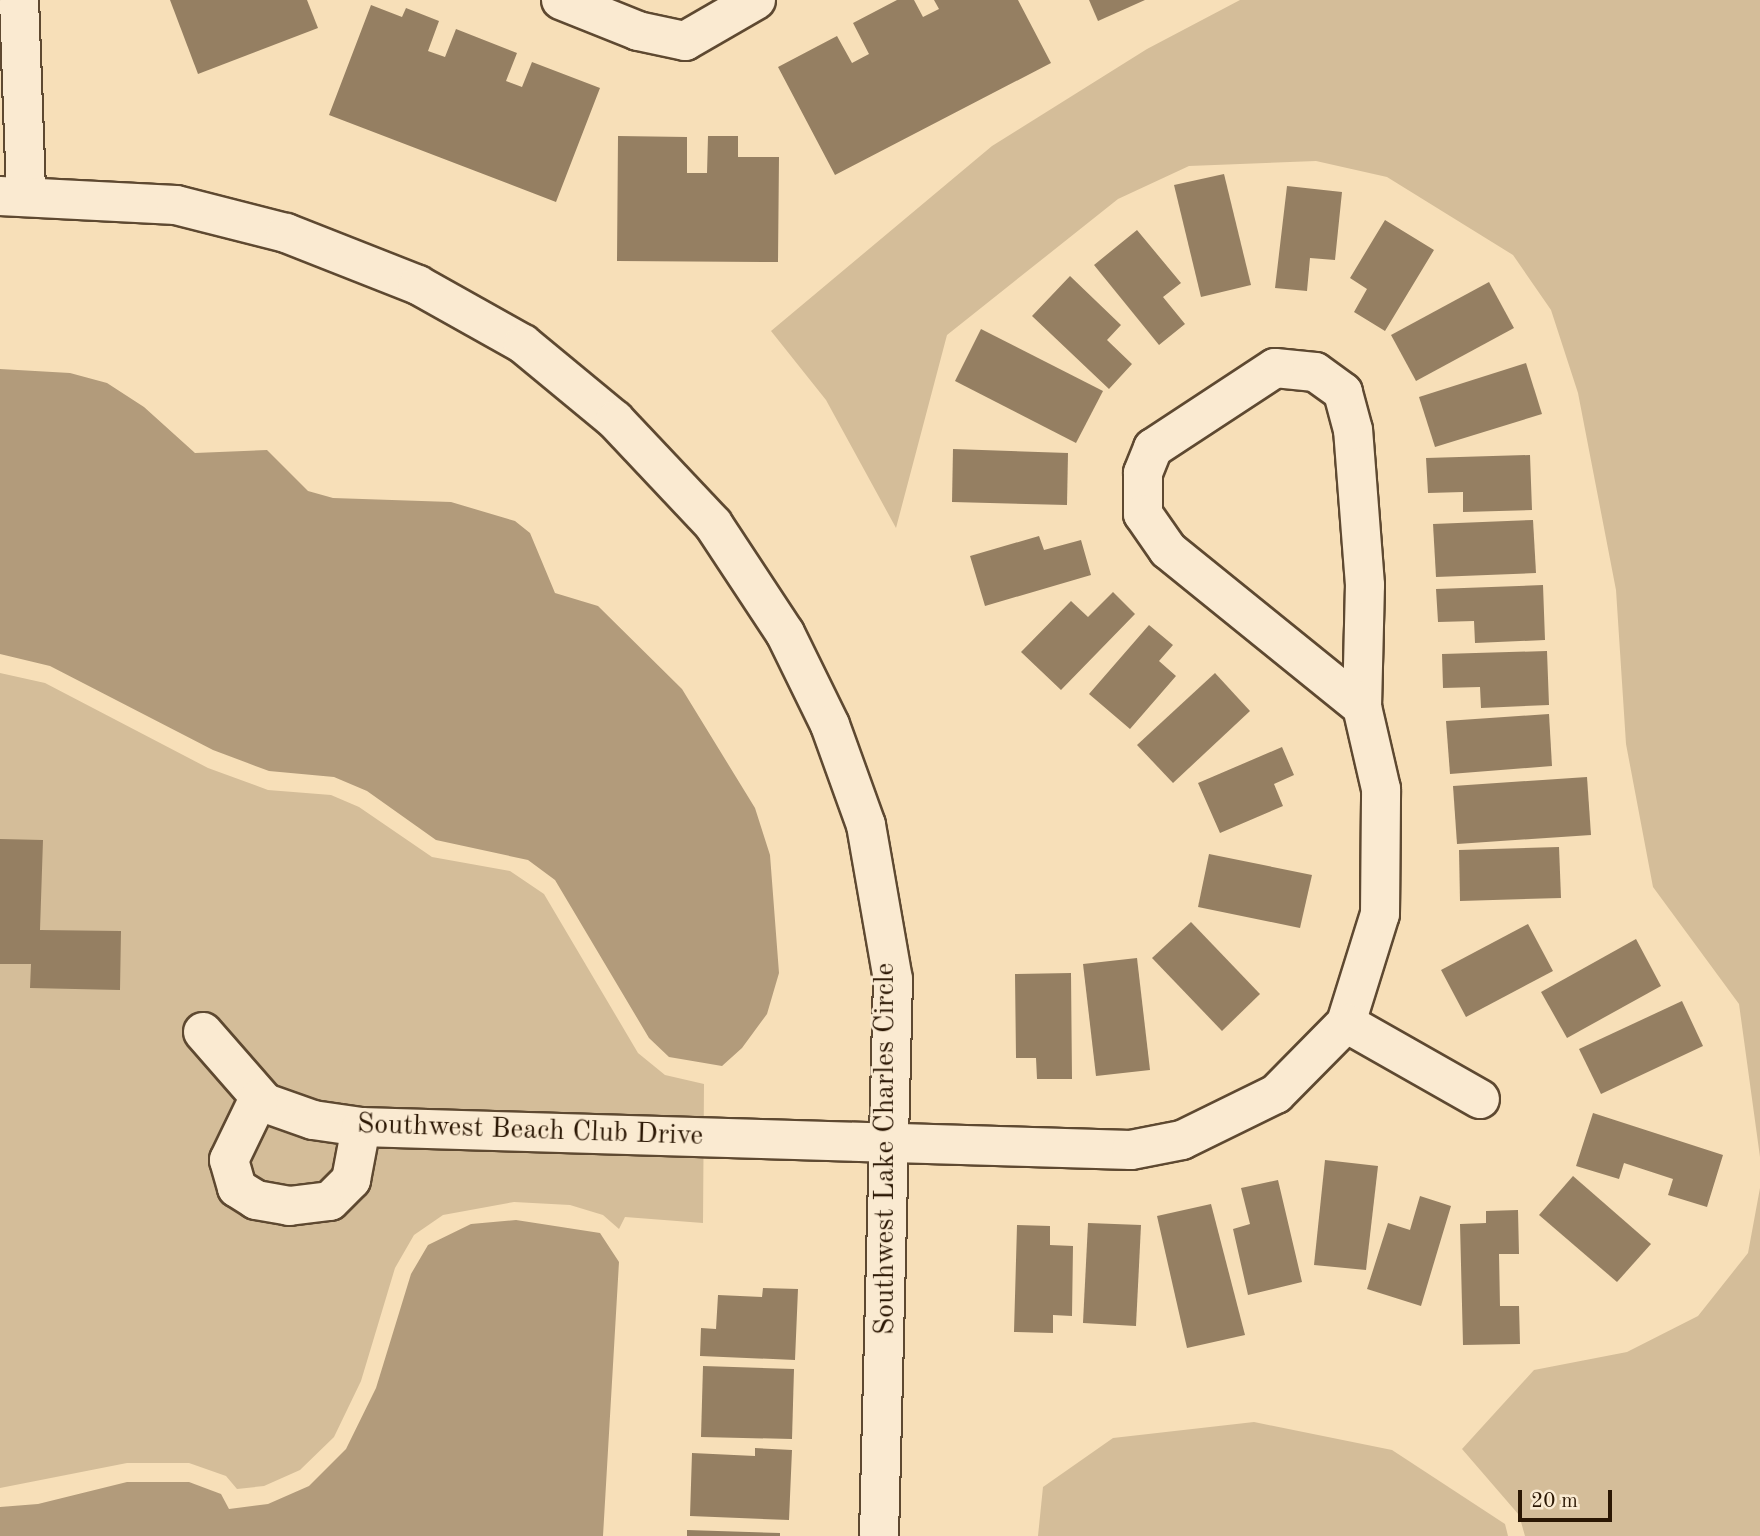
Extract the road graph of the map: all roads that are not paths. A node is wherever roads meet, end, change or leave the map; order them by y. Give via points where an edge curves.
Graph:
1 (19, 0) edge
2 (561, 0) edge
3 (756, 0) edge
4 (13, 195) edge
5 (1362, 707) junction
6 (1346, 1023) junction
7 (203, 1032) dead end
8 (259, 1098) junction
9 (1480, 1099) dead end
10 (361, 1127) junction
11 (892, 1144) junction
12 (879, 1536) edge

1 - 4 street
2 - 3 street via 638,30 685,41
4 - 11 street, Southwest Lake Charles Circle via 176,205 286,233 418,285 523,344 615,420 713,524 785,633 830,725 866,825 893,979
5 - 5 street via 1365,585 1353,430 1343,392 1315,372 1275,368 1153,448 1143,473 1143,514 1168,550
5 - 6 street via 1381,789 1380,914
6 - 9 street
6 - 11 street, Southwest Beach Club Drive via 1276,1094 1182,1140 1132,1150
7 - 8 street, Southwest Beach Club Drive
8 - 10 street, Southwest Beach Club Drive via 313,1120
8 - 10 street via 229,1160 237,1188 256,1200 289,1206 330,1201 351,1180
10 - 11 street, Southwest Beach Club Drive
11 - 12 street, Southwest Lake Charles Circle

